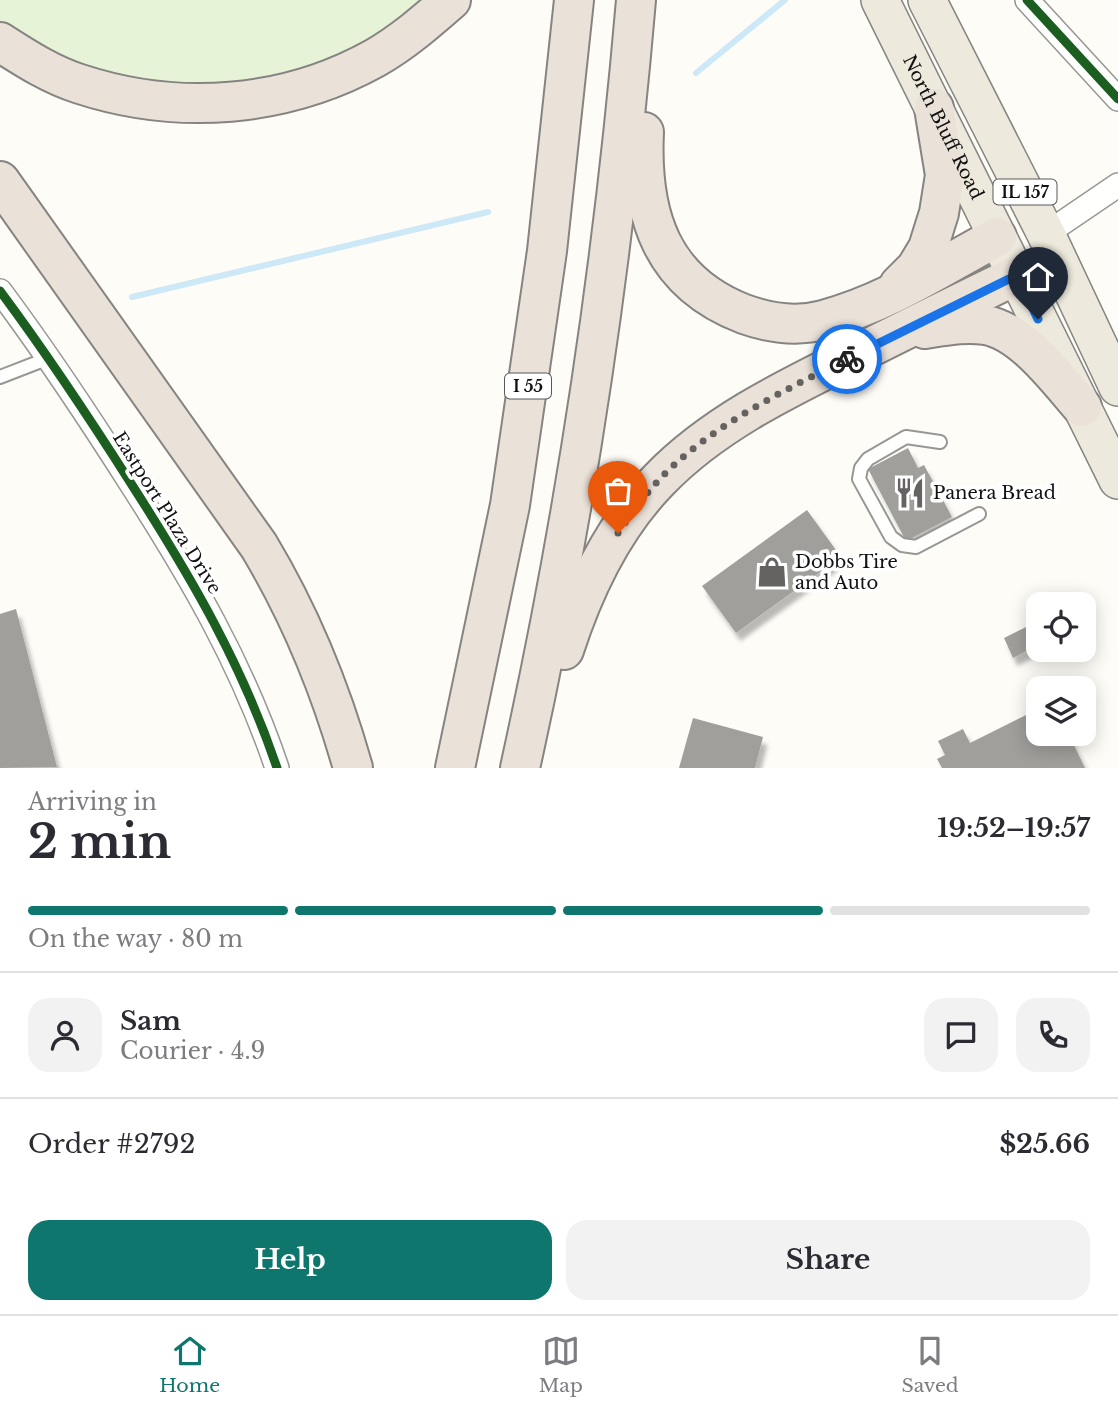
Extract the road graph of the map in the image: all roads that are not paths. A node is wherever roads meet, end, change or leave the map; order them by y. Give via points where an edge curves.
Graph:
1 (451, 0) edge
2 (574, 0) edge
3 (636, 0) edge
4 (880, 0) edge
5 (927, 0) edge
6 (1027, 0) edge
7 (0, 42) edge
8 (630, 78) junction
9 (1118, 99) edge
10 (934, 108) junction
11 (0, 181) edge
12 (1118, 185) edge
13 (1046, 234) junction
14 (997, 237) junction
15 (1017, 275) junction
16 (0, 291) edge
17 (891, 294) junction
18 (899, 333) junction
19 (49, 358) junction
20 (0, 377) edge
21 (1118, 387) edge
22 (1082, 407) junction
23 (940, 442) dead end
24 (1118, 480) edge
25 (979, 514) dead end
26 (537, 693) junction
27 (277, 768) edge
28 (353, 768) edge
29 (455, 768) edge
30 (520, 768) edge

1 - 7 highway via 376,58 339,76 291,92 225,103 142,100 79,84
2 - 29 highway, I 55 via 547,251 510,505
3 - 8 highway
4 - 10 main road, North Bluff Road / IL 157
5 - 13 main road, IL 157
6 - 9 street
8 - 17 highway via 644,132 642,169 651,219 673,262 690,281 736,310 780,323 822,320
8 - 26 highway via 572,506
10 - 14 main road, North Bluff Road / IL 157
10 - 17 highway via 945,175 939,213 928,248
11 - 28 highway via 282,585 321,670
12 - 13 street
13 - 14 main road
13 - 15 main road
13 - 21 main road, IL 157
14 - 15 main road, North Bluff Road / IL 157
14 - 17 highway
15 - 18 highway
15 - 22 main road, North Bluff Road / IL 157
16 - 19 street, Eastport Plaza Drive
18 - 22 highway via 959,323 987,325 1020,341
18 - 26 highway via 733,421 659,480 598,565 564,650
19 - 20 lane
19 - 27 street, Eastport Plaza Drive via 211,615 260,718
22 - 24 main road, North Bluff Road / IL 157
23 - 25 lane via 906,437 867,459 859,479 891,537 902,545 916,547
26 - 30 highway

